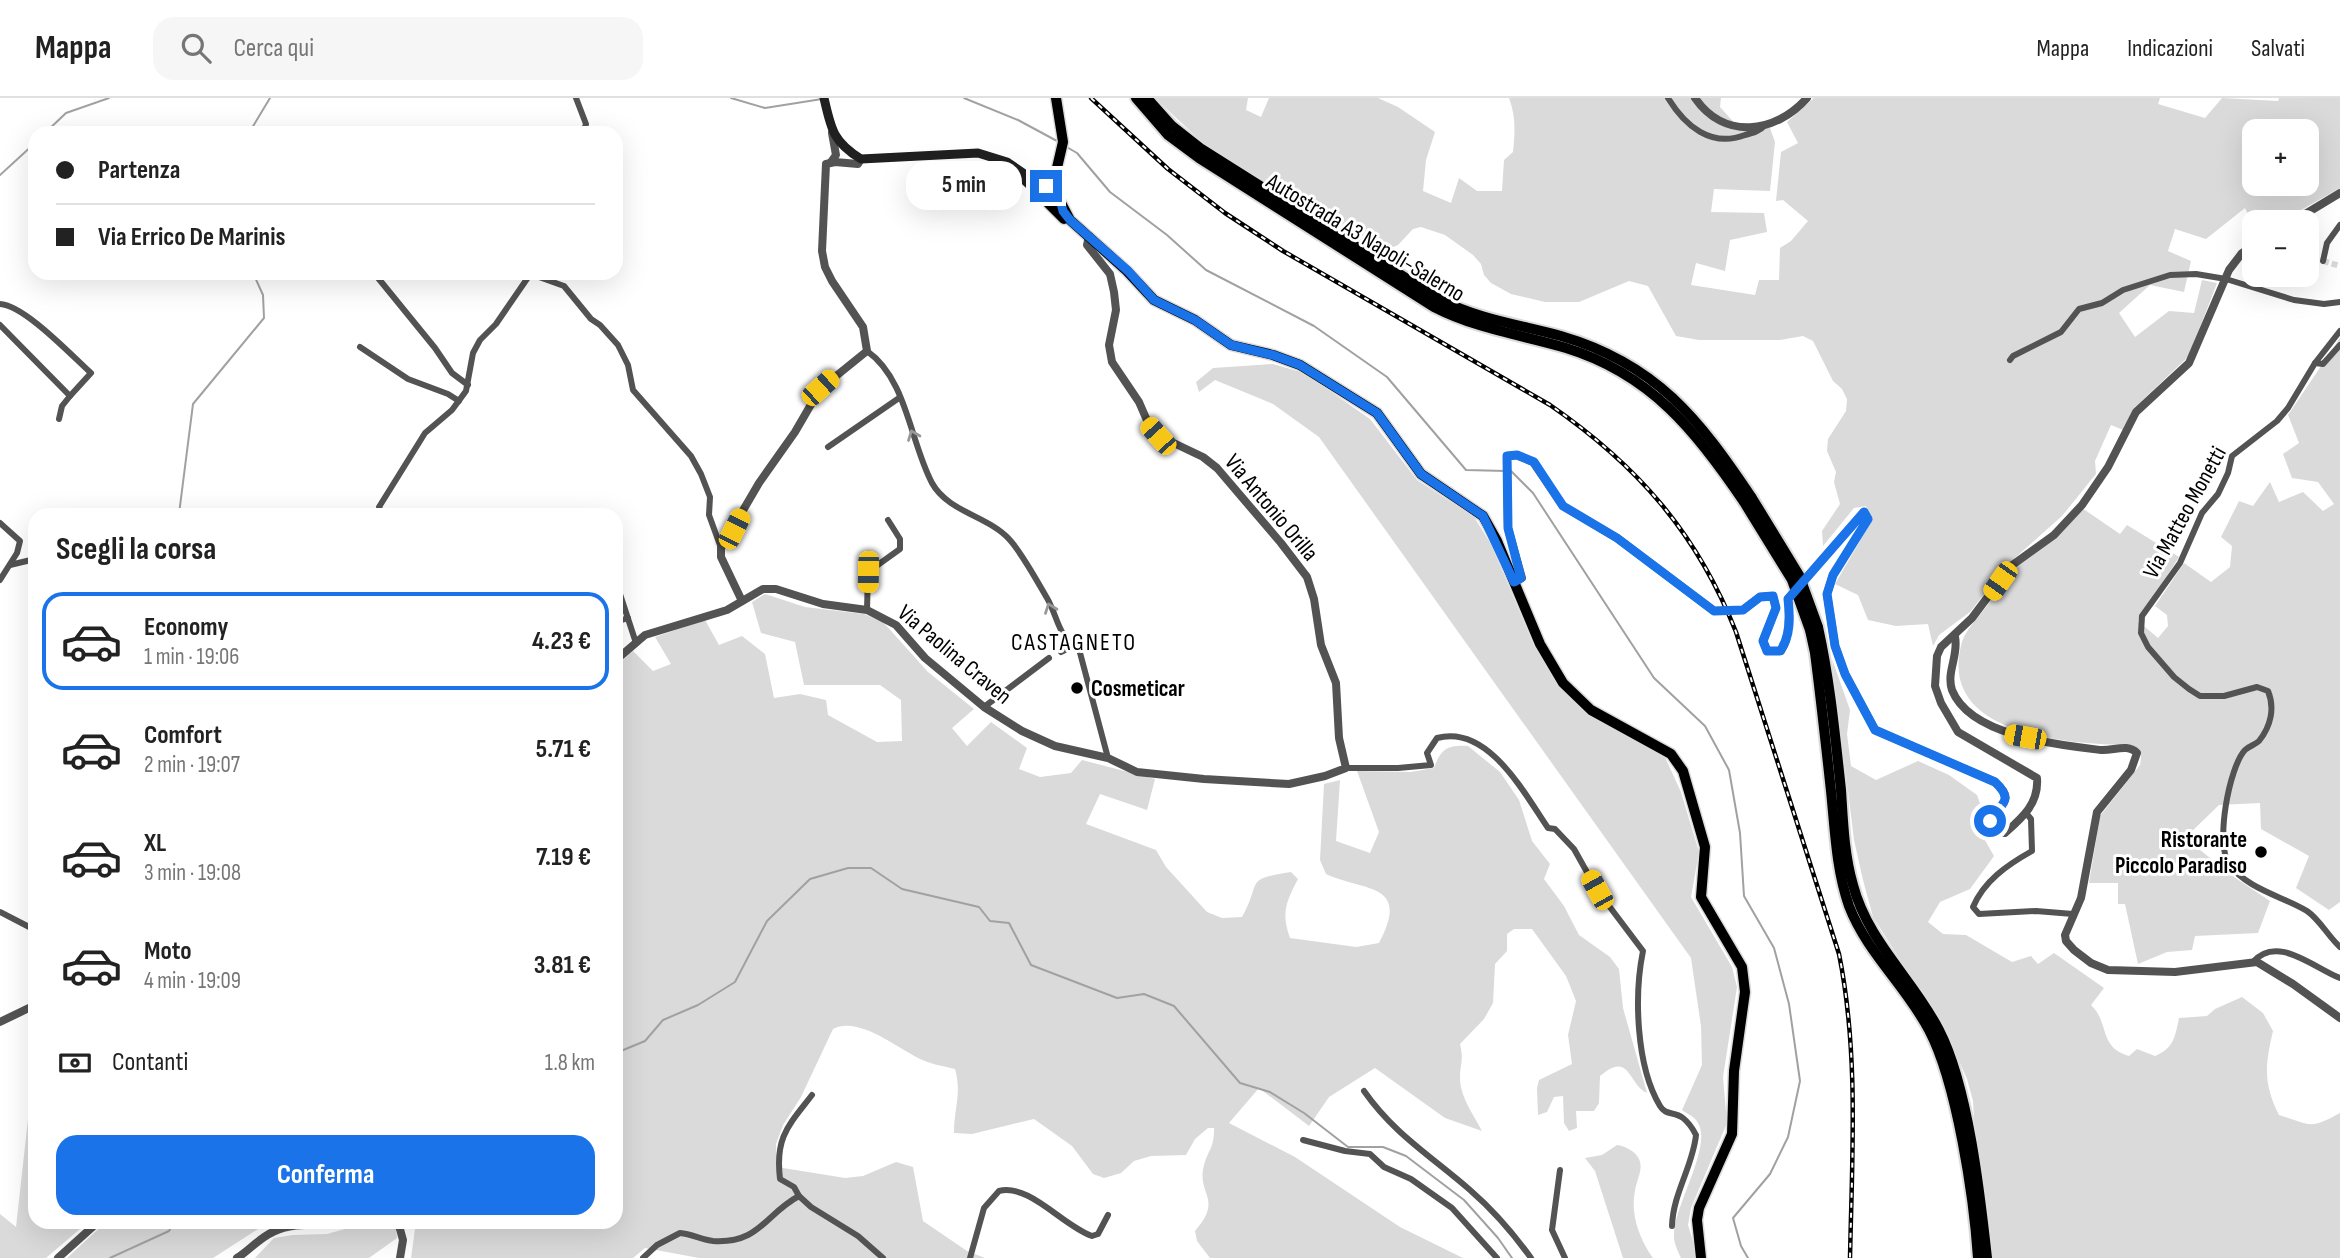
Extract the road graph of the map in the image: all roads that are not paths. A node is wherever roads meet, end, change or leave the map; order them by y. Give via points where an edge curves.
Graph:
1 (576, 98) edge
2 (824, 98) edge
3 (1056, 98) edge
4 (1136, 98) edge
5 (1147, 98) edge
6 (1668, 98) edge
7 (1695, 98) edge
8 (1807, 98) edge
9 (1765, 125) junction
10 (585, 126) edge
11 (832, 133) junction
12 (861, 159) junction
13 (831, 162) junction
14 (1049, 192) junction
15 (2340, 193) edge
16 (2312, 210) edge
17 (2340, 225) edge
18 (1087, 234) junction
19 (2242, 254) edge
20 (2323, 261) dead end
21 (2226, 279) junction
22 (380, 280) edge
23 (528, 280) edge
24 (547, 280) edge
25 (2340, 302) edge
26 (0, 303) edge
27 (0, 325) edge
28 (2340, 331) edge
29 (2340, 345) edge
30 (360, 347) dead end
31 (867, 351) junction
32 (2010, 360) dead end
33 (2315, 363) junction
34 (468, 385) junction
35 (70, 396) junction
36 (899, 398) junction
37 (458, 401) junction
38 (60, 419) dead end
39 (828, 447) dead end
40 (1748, 500) junction
41 (379, 508) edge
42 (888, 520) dead end
43 (0, 523) edge
44 (721, 548) junction
45 (28, 561) edge
46 (9, 566) junction
47 (0, 579) edge
48 (1514, 582) junction
49 (742, 601) junction
50 (623, 603) edge
51 (867, 610) junction
52 (628, 618) junction
53 (623, 620) edge
54 (1955, 637) junction
55 (636, 643) junction
56 (1071, 647) junction
57 (1061, 652) dead end
58 (623, 654) edge
59 (1049, 658) dead end
60 (984, 708) junction
61 (1108, 758) junction
62 (1346, 768) junction
63 (2026, 813) junction
64 (0, 912) edge
65 (2073, 914) junction
66 (28, 926) edge
67 (2340, 947) edge
68 (2253, 962) junction
69 (2340, 978) edge
70 (28, 1008) edge
71 (2340, 1018) edge
72 (0, 1022) edge
73 (1364, 1091) dead end
74 (811, 1095) dead end
75 (1303, 1140) dead end
76 (1560, 1170) dead end
77 (799, 1196) junction
78 (1108, 1215) dead end
79 (1672, 1226) dead end
80 (90, 1229) edge
81 (281, 1229) edge
82 (400, 1229) edge
83 (1983, 1256) edge
84 (58, 1258) edge
85 (237, 1258) edge
86 (400, 1258) edge
87 (643, 1258) edge
88 (883, 1258) edge
89 (970, 1258) edge
90 (1497, 1258) edge
91 (1531, 1258) edge
92 (1564, 1258) edge
93 (1701, 1258) edge

1 - 10 street
2 - 11 main road
3 - 14 main road via 1063,142
4 - 40 highway, Autostrada A3 Napoli-Salerno via 1168,135 1199,159 1428,304 1475,325 1581,354 1636,381 1696,434
5 - 40 highway, Autostrada A3 Napoli-Salerno via 1199,148 1438,299 1589,346 1648,378 1707,432
6 - 9 street via 1684,121 1714,140 1738,138
7 - 9 street via 1718,122 1734,127
8 - 9 street via 1796,110
11 - 12 main road
11 - 13 street via 836,155
12 - 13 street via 858,164
12 - 14 main road via 988,155 1007,162
13 - 31 street via 824,170 822,251 832,281 863,327
14 - 18 main road
15 - 16 street
17 - 20 street via 2327,243
18 - 48 main road via 1154,300 1231,345 1300,365 1377,413 1421,474 1483,516
18 - 62 street, Via Antonio Orilla via 1087,245 1110,274 1114,292 1112,362 1149,425 1158,436 1217,468 1281,542 1312,588 1321,645 1336,683
19 - 21 street
21 - 25 street via 2294,300
21 - 32 street via 2170,275 2123,290 2102,303 2079,309 2061,332
21 - 54 street via 2189,363 2136,412 2082,505 2054,534 2011,566
22 - 34 street via 452,373
23 - 34 street via 480,340
24 - 44 street via 564,286 618,345 633,390 691,456 710,497 709,515
26 - 35 street via 36,321 92,373
27 - 35 street
28 - 33 street, Via Matteo Monetti
29 - 33 street via 2323,364
30 - 37 street via 408,379
31 - 36 street via 881,361
31 - 44 street via 820,388
33 - 67 street, Via Matteo Monetti via 2277,421 2232,456 2223,484 2202,513 2180,563 2142,616 2141,632 2174,677 2200,696 2224,696 2258,687 2267,691 2273,703 2269,724 2258,742 2245,750 2236,770 2225,809 2223,850 2242,877 2306,911
34 - 37 street
35 - 38 street
36 - 39 street
56 -> 36 street via 1009,539 946,499 933,484
37 - 41 street via 425,433
40 - 83 highway, Autostrada A3 Napoli-Salerno, bridge via 1814,628 1837,850 1846,895 1872,951 1929,1030 1942,1059 1964,1134
42 - 51 street via 900,539 900,549 868,572
43 - 46 street via 20,541
44 - 49 street
45 - 46 street
46 - 47 street
48 - 63 street via 1521,578 1508,528 1507,456 1534,462 1563,506 1617,538 1714,611 1743,610 1760,597 1773,596 1776,608 1763,641 1767,651 1780,651 1786,643 1788,599 1864,512 1868,519 1833,575 1827,594 1835,646 1868,718 1875,730 1995,782 2006,797 1990,819 1996,831 2005,833
48 - 93 main road via 1540,644 1563,683 1591,710 1671,754 1683,771 1705,847 1701,897 1742,967 1745,992 1734,1071 1732,1134 1699,1208
49 - 51 street, Via Paolina Craven via 763,589 776,589 823,604
49 - 55 street, Via Paolina Craven via 727,610 645,635
50 - 52 street
51 - 60 street, Via Paolina Craven via 896,625 925,658
52 - 53 street
52 - 55 street
54 - 63 street via 1941,647 1935,664 1941,703 1962,736 2034,774 2036,794
54 - 65 street via 1952,689 1978,719 2008,734 2102,750 2130,748 2137,753 2131,770 2097,812 2085,886
55 - 58 street, Via Paolina Craven
56 - 57 street
56 - 61 street via 1079,649
59 - 60 street
60 - 61 street, Via Paolina Craven via 1055,746
61 - 62 street, Via Paolina Craven via 1138,772 1289,784
62 - 79 street via 1431,765 1427,753 1437,738 1470,739 1506,769 1548,828 1555,829 1574,849 1597,890 1643,951 1639,1003 1643,1058 1659,1105 1666,1114 1682,1117 1696,1135 1672,1211
63 - 65 street via 2031,819 2032,851 2009,864 1980,892 1973,907 1979,914
64 - 66 street
65 - 68 street via 2066,940 2091,963 2108,970 2183,971
68 - 69 street via 2260,954 2279,950
68 - 71 street via 2267,966
70 - 72 street
73 - 91 street via 1406,1140 1499,1218
74 - 77 street via 789,1121 780,1142 780,1179 794,1186
75 - 90 street via 1370,1154 1452,1208
76 - 92 street via 1552,1230
77 - 87 street via 783,1205 756,1233 711,1241 680,1233
77 - 88 street
78 - 89 street via 1098,1234 1092,1236 1019,1189 999,1191 984,1208
80 - 84 street
81 - 85 street
82 - 86 street

